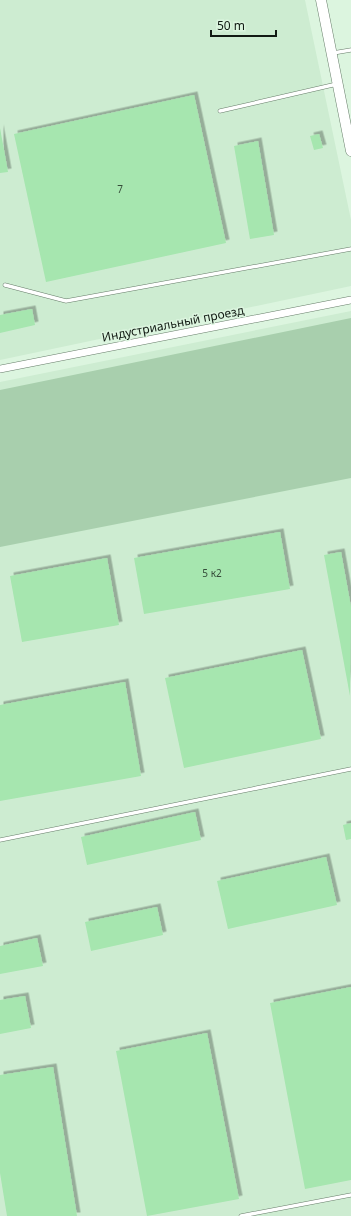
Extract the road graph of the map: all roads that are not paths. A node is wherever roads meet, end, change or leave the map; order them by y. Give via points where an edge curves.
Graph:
1 (321, 0) edge
2 (351, 50) edge
3 (332, 53) junction
4 (338, 83) junction
5 (220, 111) dead end
6 (351, 151) edge
7 (351, 249) edge
8 (5, 285) dead end
9 (351, 300) edge
10 (0, 368) edge
11 (351, 769) edge
12 (0, 840) edge
13 (351, 1195) edge
14 (241, 1216) edge

1 - 3 street
2 - 3 lane
3 - 4 street
4 - 5 lane
4 - 6 street
7 - 8 lane via 66,301
9 - 10 street, Индустриальный проезд
11 - 12 lane
13 - 14 lane

